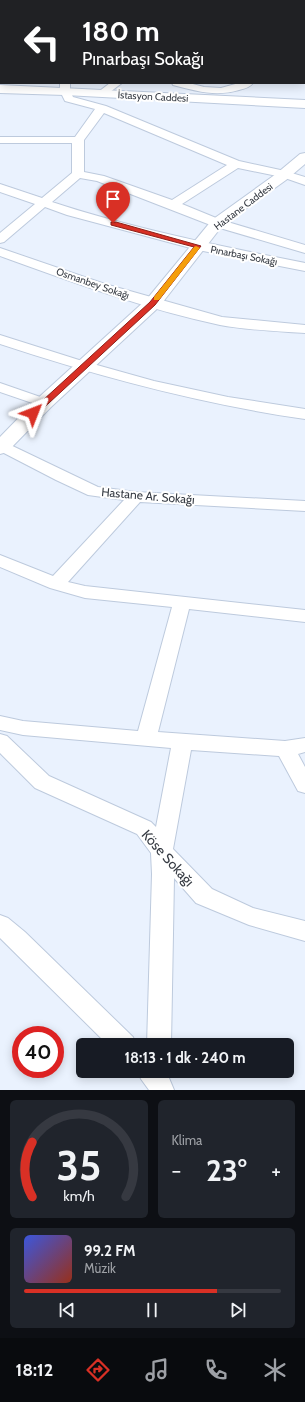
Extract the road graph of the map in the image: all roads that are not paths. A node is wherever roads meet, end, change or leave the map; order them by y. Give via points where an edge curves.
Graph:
1 (116, 84) edge
2 (180, 84) edge
3 (246, 84) edge
4 (0, 89) edge
5 (66, 91) edge
6 (102, 93) junction
7 (0, 96) edge
8 (305, 104) edge
9 (102, 108) junction
10 (305, 110) edge
11 (0, 140) edge
12 (78, 140) junction
13 (303, 160) edge
14 (236, 164) junction
15 (78, 174) junction
16 (285, 174) junction
17 (305, 181) edge
18 (0, 188) edge
19 (43, 203) junction
20 (172, 205) junction
21 (217, 223) junction
22 (0, 239) edge
23 (198, 246) junction
24 (305, 249) edge
25 (0, 252) edge
26 (305, 266) edge
27 (153, 303) junction
28 (305, 329) edge
29 (0, 339) edge
30 (85, 367) junction
31 (0, 387) edge
32 (44, 402) junction
33 (305, 414) edge
34 (1, 446) edge
35 (136, 497) junction
36 (305, 506) edge
37 (0, 561) edge
38 (56, 584) junction
39 (182, 602) junction
40 (305, 616) edge
41 (0, 723) edge
42 (146, 739) junction
43 (0, 741) edge
44 (182, 742) junction
45 (305, 745) edge
46 (285, 749) junction
47 (305, 785) edge
48 (162, 852) junction
49 (0, 925) edge
50 (305, 931) edge
51 (117, 1038) edge
52 (159, 1038) edge

1 - 6 street
2 - 3 street via 214,92
4 - 5 main road, İstasyon Caddesi
5 - 6 main road, İstasyon Caddesi
5 - 7 main road, İstasyon Caddesi
5 - 9 street
5 - 10 main road, İstasyon Caddesi
6 - 8 main road, İstasyon Caddesi
9 - 12 street
9 - 14 street via 178,142
11 - 12 street
12 - 15 street
13 - 16 street, Hastane Caddesi
14 - 16 street
14 - 20 street
15 - 19 street
15 - 20 street via 100,178
16 - 17 street
16 - 21 street, Hastane Caddesi
18 - 19 street, Pınarbaşı Sokağı
19 - 22 street
19 - 23 street, Pınarbaşı Sokağı
20 - 21 street
21 - 23 street, Hastane Caddesi
21 - 24 street
23 - 26 street, Pınarbaşı Sokağı
23 - 27 street, Hastane Caddesi
25 - 27 street, Osmanbey Sokağı
27 - 28 street, Osmanbey Sokağı via 222,322
27 - 30 street, Hastane Caddesi
29 - 30 street
30 - 32 street, Hastane Caddesi
30 - 33 street via 259,409
31 - 32 street
32 - 34 street, Hastane Caddesi
34 - 35 street, Hastane Ar. Sokağı via 94,490
35 - 36 street, Hastane Ar. Sokağı
35 - 38 street
37 - 38 street
38 - 39 street via 85,592
39 - 40 street
39 - 42 street
41 - 42 street via 23,728
42 - 44 street
43 - 48 street, Köse Sokağı via 42,782 144,828
44 - 46 street
44 - 48 street
45 - 46 street
46 - 47 street
48 - 50 street, Köse Sokağı via 204,896 249,916
48 - 52 street
49 - 51 street via 17,938

